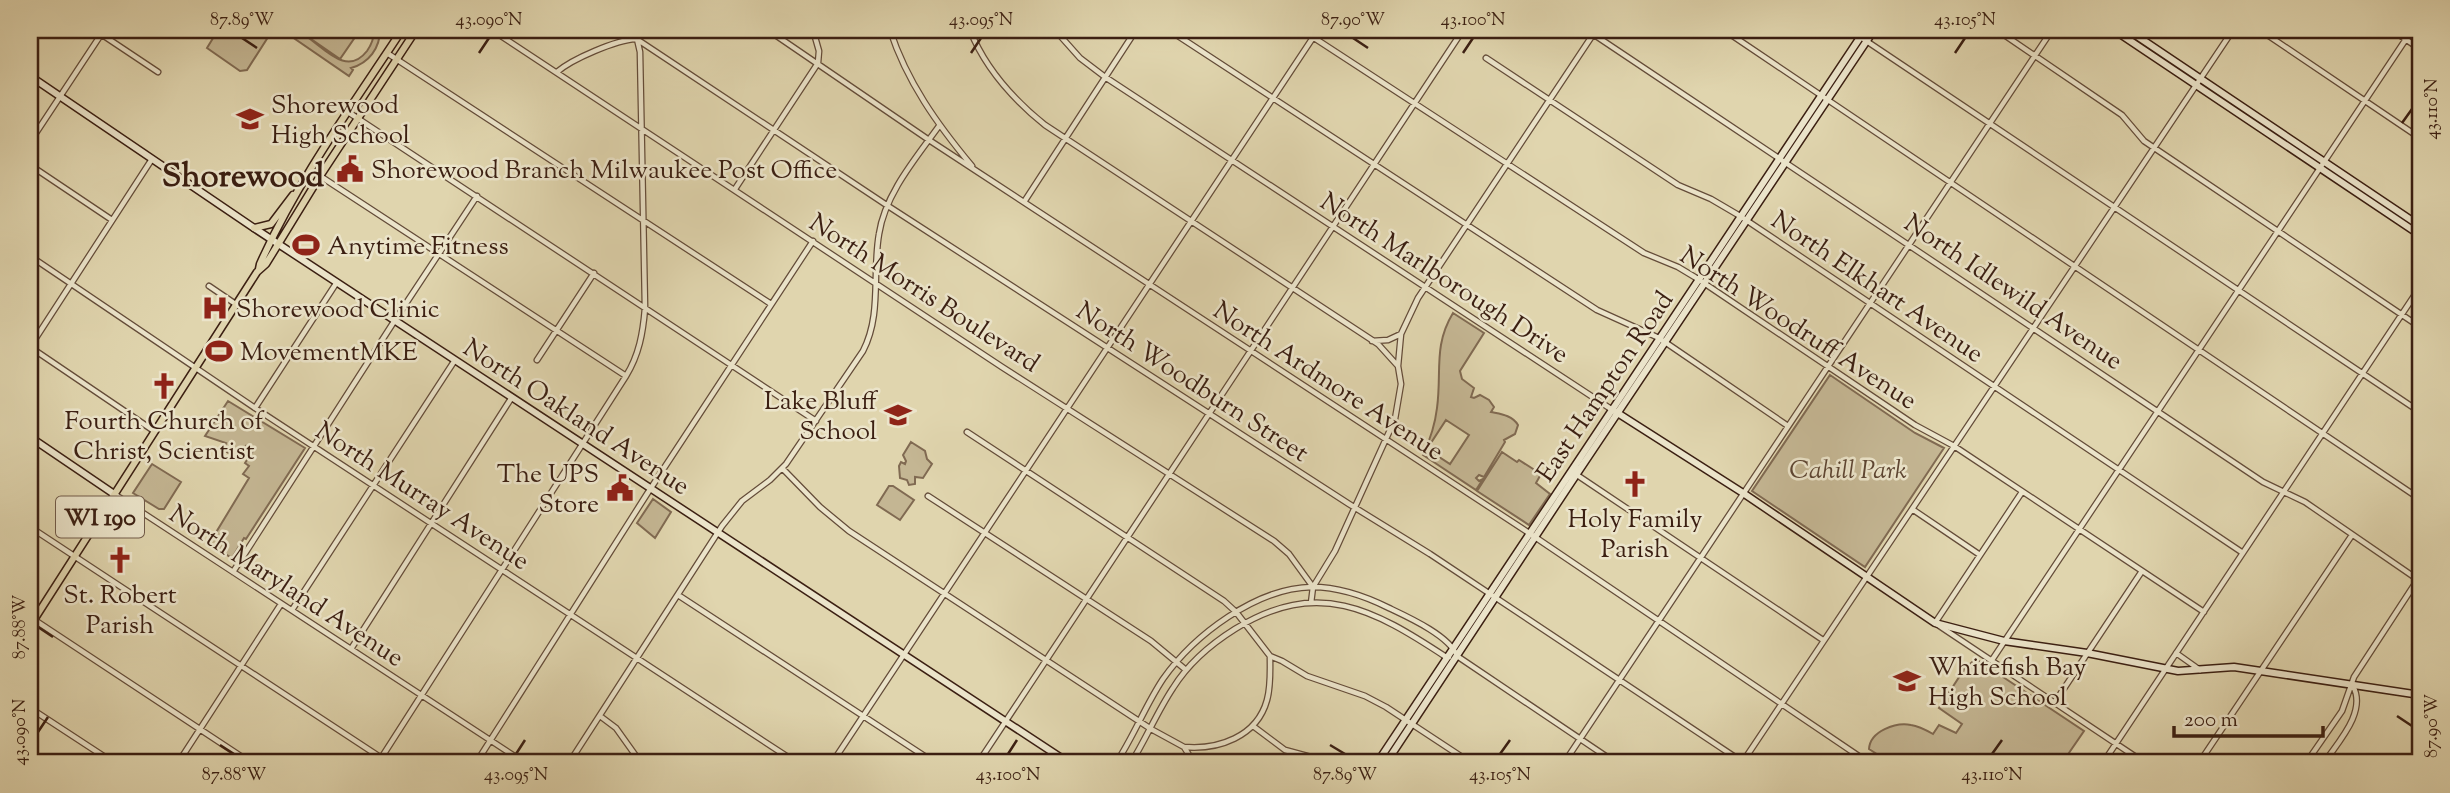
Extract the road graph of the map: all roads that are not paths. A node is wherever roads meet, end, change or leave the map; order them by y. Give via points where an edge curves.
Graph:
1 (402, 30) edge
2 (416, 30) edge
3 (492, 30) edge
4 (623, 30) edge
5 (642, 30) edge
6 (768, 30) edge
7 (813, 30) edge
8 (890, 30) edge
9 (970, 30) edge
10 (1055, 30) edge
11 (1136, 30) edge
12 (1169, 30) edge
13 (1302, 30) edge
14 (1318, 30) edge
15 (1463, 30) edge
16 (1587, 30) edge
17 (1724, 30) edge
18 (1850, 30) edge
19 (1874, 30) edge
20 (1997, 30) edge
21 (2052, 30) edge
22 (2115, 30) edge
23 (2127, 30) edge
24 (2233, 30) edge
25 (2260, 30) edge
26 (2392, 30) edge
27 (2412, 30) edge
28 (102, 32) edge
29 (501, 32) edge
30 (1595, 32) edge
31 (1864, 36) edge
32 (1313, 37) junction
33 (637, 39) junction
34 (2406, 39) junction
35 (2420, 49) edge
36 (387, 53) junction
37 (2035, 55) junction
38 (1486, 58) dead end
39 (396, 60) junction
40 (818, 63) junction
41 (158, 72) dead end
42 (557, 72) junction
43 (30, 76) edge
44 (1105, 77) junction
45 (2198, 81) junction
46 (59, 96) junction
47 (1272, 98) junction
48 (1824, 98) junction
49 (1549, 100) junction
50 (2365, 100) junction
51 (1414, 103) junction
52 (348, 112) junction
53 (358, 118) junction
54 (1990, 123) junction
55 (939, 126) junction
56 (641, 128) junction
57 (774, 130) junction
58 (335, 131) junction
59 (2420, 138) edge
60 (1064, 139) junction
61 (929, 140) junction
62 (30, 142) edge
63 (2153, 147) junction
64 (152, 159) junction
65 (1231, 159) junction
66 (1782, 160) junction
67 (1507, 163) junction
68 (30, 164) edge
69 (1374, 164) junction
70 (2322, 164) junction
71 (974, 169) junction
72 (320, 176) junction
73 (306, 180) junction
74 (1951, 182) junction
75 (734, 189) junction
76 (477, 196) junction
77 (1023, 202) junction
78 (888, 206) junction
79 (2114, 206) junction
80 (1740, 216) junction
81 (642, 219) junction
82 (112, 220) junction
83 (1190, 221) junction
84 (1747, 221) junction
85 (1466, 224) junction
86 (1332, 226) junction
87 (2420, 226) edge
88 (254, 228) junction
89 (2277, 231) junction
90 (2420, 235) edge
91 (271, 239) junction
92 (813, 241) junction
93 (278, 244) junction
94 (1909, 245) junction
95 (439, 254) junction
96 (30, 256) edge
97 (2074, 266) junction
98 (260, 269) junction
99 (594, 273) junction
100 (1701, 281) junction
101 (337, 282) junction
102 (72, 284) junction
103 (876, 284) junction
104 (1148, 285) junction
105 (209, 286) dead end
106 (1425, 286) junction
107 (2420, 287) edge
108 (1292, 288) junction
109 (2239, 290) junction
110 (1870, 303) junction
111 (771, 304) junction
112 (237, 305) junction
113 (645, 308) junction
114 (2402, 315) junction
115 (394, 320) junction
116 (2420, 327) edge
117 (2033, 328) junction
118 (556, 331) junction
119 (1402, 334) junction
120 (1662, 340) junction
121 (1372, 341) junction
122 (30, 347) edge
123 (1107, 347) junction
124 (2199, 350) junction
125 (1250, 351) junction
126 (455, 359) junction
127 (537, 360) dead end
128 (731, 366) junction
129 (1398, 366) junction
130 (1828, 366) junction
131 (195, 368) junction
132 (2363, 373) junction
133 (626, 376) junction
134 (1994, 387) junction
135 (512, 397) junction
136 (255, 408) junction
137 (1066, 408) junction
138 (1614, 411) junction
139 (2158, 412) junction
140 (2420, 412) edge
141 (1208, 414) junction
142 (816, 421) junction
143 (1788, 426) junction
144 (155, 431) junction
145 (967, 432) dead end
146 (2323, 433) junction
147 (30, 437) edge
148 (1386, 440) junction
149 (582, 443) junction
150 (1954, 446) junction
151 (315, 447) junction
152 (783, 469) junction
153 (2118, 470) junction
154 (1025, 471) junction
155 (1574, 473) junction
156 (1168, 474) junction
157 (373, 485) junction
158 (651, 488) junction
159 (2022, 492) junction
160 (2284, 492) junction
161 (1743, 493) junction
162 (114, 494) junction
163 (928, 496) dead end
164 (2420, 499) edge
165 (1354, 507) junction
166 (1912, 509) junction
167 (432, 523) junction
168 (30, 527) edge
169 (2079, 530) junction
170 (718, 532) junction
171 (984, 532) junction
172 (2352, 535) junction
173 (1532, 536) junction
174 (1127, 537) junction
175 (2243, 554) junction
176 (1980, 555) junction
177 (74, 557) junction
178 (1701, 557) junction
179 (501, 569) junction
180 (2141, 571) junction
181 (233, 572) junction
182 (1866, 577) junction
183 (2420, 579) edge
184 (1313, 587) junction
185 (944, 593) junction
186 (678, 595) junction
187 (1492, 596) junction
188 (1086, 598) junction
189 (1311, 603) junction
190 (281, 604) junction
191 (292, 610) junction
192 (1236, 612) junction
193 (2204, 612) junction
194 (571, 614) junction
195 (1658, 620) junction
196 (31, 621) edge
197 (1245, 623) junction
198 (1935, 624) junction
199 (1823, 640) junction
200 (2004, 641) junction
201 (1454, 647) junction
202 (351, 649) junction
203 (2087, 653) junction
204 (2176, 653) junction
205 (904, 654) junction
206 (1270, 656) junction
207 (1457, 656) junction
208 (1446, 657) junction
209 (637, 658) junction
210 (1046, 660) junction
211 (1992, 660) junction
212 (1176, 661) junction
213 (240, 666) junction
214 (2166, 668) junction
215 (1186, 670) junction
216 (2201, 670) junction
217 (2261, 670) junction
218 (1619, 680) junction
219 (2353, 685) junction
220 (421, 695) junction
221 (2420, 695) edge
222 (2055, 702) junction
223 (1782, 705) junction
224 (30, 708) edge
225 (600, 716) junction
226 (862, 716) junction
227 (1406, 720) junction
228 (1006, 721) junction
229 (1139, 722) junction
230 (1412, 724) junction
231 (1253, 726) junction
232 (200, 729) junction
233 (1151, 729) junction
234 (1580, 739) junction
235 (490, 740) junction
236 (2116, 744) junction
237 (1184, 747) junction
238 (2420, 755) edge
239 (379, 761) edge
240 (114, 763) edge
241 (178, 763) edge
242 (251, 763) edge
243 (389, 763) edge
244 (476, 763) edge
245 (525, 763) edge
246 (569, 763) edge
247 (641, 763) edge
248 (797, 763) edge
249 (832, 763) edge
250 (934, 763) edge
251 (978, 763) edge
252 (1069, 763) edge
253 (1116, 763) edge
254 (1131, 763) edge
255 (1194, 763) edge
256 (1333, 763) edge
257 (1377, 763) edge
258 (1386, 763) edge
259 (1471, 763) edge
260 (1564, 763) edge
261 (1616, 763) edge
262 (1743, 763) edge
263 (1869, 763) edge
264 (2103, 763) edge
265 (2145, 763) edge
266 (2199, 763) edge
267 (2306, 763) edge
268 (2324, 763) edge
269 (2404, 763) edge

1 - 36 main road, WI 190
2 - 39 main road, WI 190
3 - 29 street, North Morris Boulevard
4 - 33 street, North Woodburn Street
5 - 33 street
6 - 40 street, North Ardmore Avenue
7 - 40 street
8 - 55 street via 908,74
9 - 60 street via 1009,92
10 - 44 street, North Marlborough Drive
11 - 44 street
12 - 47 street
13 - 32 street, North Woodruff Avenue
14 - 32 street
15 - 51 street
16 - 30 street, North Idlewild Avenue
17 - 48 street
18 - 31 street
19 - 31 main road, East Hampton Road
20 - 37 street
21 - 37 street
22 - 45 main road
23 - 45 main road
24 - 45 street
25 - 50 street
26 - 34 street
27 - 34 street
28 - 41 street
28 - 46 street
29 - 42 street, North Morris Boulevard
30 - 49 street
30 - 66 street, North Idlewild Avenue
31 - 48 main road, East Hampton Road
31 - 54 street
32 - 47 street
32 - 51 street, North Woodruff Avenue
33 - 42 street via 569,63
33 - 56 street
33 - 57 street, North Woodburn Street
34 - 35 street
34 - 50 street
36 - 39 street
36 - 52 main road, WI 190
37 - 54 street
37 - 63 street via 2122,115
38 - 49 street, North Elkhart Avenue
39 - 53 main road, WI 190
39 - 81 street
40 - 57 street
40 - 61 street, North Ardmore Avenue
42 - 56 street, North Morris Boulevard
43 - 46 main road, North Oakland Avenue
44 - 60 street
44 - 65 street, North Marlborough Drive
45 - 63 street
45 - 70 main road
46 - 62 street
46 - 64 main road, North Oakland Avenue
47 - 65 street
47 - 69 street
48 - 66 main road, East Hampton Road
48 - 74 street
49 - 67 street
49 - 80 street, North Elkhart Avenue via 1678,185
50 - 59 street
50 - 70 street
51 - 67 street, North Woodruff Avenue
51 - 69 street
52 - 53 street
52 - 58 main road, WI 190
53 - 72 main road, WI 190
53 - 76 street
54 - 74 street
54 - 79 street
55 - 61 street
55 - 71 street
56 - 75 street, North Morris Boulevard
56 - 81 street
57 - 75 street
57 - 78 street, North Woodburn Street
58 - 72 main road via 317,167
58 - 73 main road, WI 190
60 - 77 street
60 - 83 street
61 - 71 street, North Ardmore Avenue
61 - 78 street
63 - 79 street
63 - 89 street
64 - 82 street
64 - 88 main road, North Oakland Avenue
65 - 83 street
65 - 86 street, North Marlborough Drive
66 - 80 main road, East Hampton Road
66 - 84 main road, East Hampton Road
66 - 94 street, North Idlewild Avenue
67 - 85 street
67 - 100 street, North Woodruff Avenue via 1644,253
68 - 82 street
69 - 85 street
69 - 86 street
70 - 87 main road
70 - 89 street
70 - 90 main road
71 - 77 street, North Ardmore Avenue
72 - 93 main road, WI 190
72 - 95 street
73 - 88 main road via 275,221
73 - 91 main road, WI 190
74 - 94 street
74 - 97 street
75 - 92 street, North Morris Boulevard
76 - 95 street
76 - 99 street
77 - 104 street, North Ardmore Avenue
78 - 103 street via 879,231
78 - 123 street, North Woodburn Street
79 - 97 street
79 - 109 street
80 - 84 street, North Elkhart Avenue
80 - 100 main road, East Hampton Road
81 - 111 street
81 - 113 street
82 - 102 street
83 - 104 street
83 - 108 street
84 - 100 main road, East Hampton Road
84 - 110 street, North Elkhart Avenue
85 - 106 street
85 - 120 street via 1597,310
86 - 106 street, North Marlborough Drive
86 - 108 street
88 - 91 main road, North Oakland Avenue
89 - 109 street
89 - 114 street
91 - 93 main road, North Oakland Avenue
91 - 98 main road, WI 190
92 - 103 street, North Morris Boulevard
92 - 111 street
93 - 98 main road, WI 190
93 - 101 main road, North Oakland Avenue
94 - 110 street
94 - 117 street, North Idlewild Avenue
95 - 115 street
95 - 118 street
96 - 102 street, North Murray Avenue
97 - 117 street
97 - 124 street
98 - 112 main road, WI 190
99 - 113 street
99 - 118 street
100 - 120 main road, East Hampton Road
100 - 130 street, North Woodruff Avenue
101 - 115 main road, North Oakland Avenue
101 - 136 street
102 - 122 street
102 - 131 street, North Murray Avenue
103 - 137 street, North Morris Boulevard
103 - 142 street via 876,313 868,341
104 - 123 street
104 - 125 street, North Ardmore Avenue
105 - 112 street
106 - 119 street
106 - 138 street, North Marlborough Drive
107 - 114 street
108 - 121 street
108 - 125 street
109 - 124 street
109 - 132 street
110 - 130 street
110 - 134 street, North Elkhart Avenue
111 - 128 street
112 - 131 main road, WI 190
113 - 128 street
113 - 133 street via 637,355
114 - 116 street
114 - 132 street
115 - 126 main road, North Oakland Avenue
115 - 151 street
117 - 134 street
117 - 139 street, North Idlewild Avenue
118 - 127 street
118 - 133 street
119 - 121 street
119 - 129 street
120 - 138 main road, East Hampton Road
120 - 143 street
121 - 129 street
122 - 144 street
123 - 137 street
123 - 141 street, North Woodburn Street
124 - 139 street
124 - 146 street
125 - 141 street
125 - 148 street, North Ardmore Avenue
126 - 135 main road, North Oakland Avenue
126 - 157 street
128 - 142 street
128 - 158 street
129 - 148 street via 1399,400
130 - 143 street
130 - 150 street, North Woodruff Avenue
131 - 136 street, North Murray Avenue
131 - 144 main road, WI 190
132 - 140 street
132 - 146 street
133 - 149 street
134 - 150 street
134 - 153 street, North Elkhart Avenue
135 - 149 main road, North Oakland Avenue
135 - 167 street
136 - 151 street, North Murray Avenue
137 - 154 street
137 - 156 street, North Morris Boulevard
138 - 155 main road, East Hampton Road
138 - 161 main road, North Marlborough Drive
139 - 153 street
139 - 160 street, North Idlewild Avenue
141 - 156 street
141 - 165 street, North Woodburn Street
142 - 152 street
143 - 161 street
144 - 162 main road, WI 190
145 - 154 street
146 - 160 street
146 - 164 street
147 - 162 main road, North Maryland Avenue
148 - 165 street
148 - 173 street, North Ardmore Avenue
149 - 158 main road, North Oakland Avenue
149 - 179 street
150 - 159 street, North Woodruff Avenue
150 - 166 street
151 - 157 street, North Murray Avenue
151 - 181 street
152 - 170 street via 742,501
152 - 185 street via 849,531
153 - 169 street
153 - 175 street, North Elkhart Avenue
154 - 171 street
154 - 174 street
155 - 173 main road, East Hampton Road
155 - 178 street
156 - 174 street
156 - 184 street, North Morris Boulevard via 1274,541
157 - 167 street, North Murray Avenue
157 - 191 street
158 - 170 main road, North Oakland Avenue
158 - 194 street
159 - 169 street, North Woodruff Avenue
159 - 176 street
160 - 172 street, North Idlewild Avenue
160 - 175 street
161 - 178 street
161 - 182 main road, North Marlborough Drive
162 - 177 main road, WI 190
162 - 181 street, North Maryland Avenue
163 - 171 street
165 - 184 street
165 - 187 street, North Woodburn Street
166 - 176 street
166 - 182 street
167 - 179 street, North Murray Avenue
167 - 202 street
168 - 177 street
169 - 180 street, North Woodruff Avenue
169 - 200 street
170 - 186 street
170 - 205 main road, North Oakland Avenue
171 - 185 street
171 - 188 street
172 - 183 street, North Idlewild Avenue
172 - 217 street
173 - 187 main road, East Hampton Road
173 - 195 street, North Ardmore Avenue
174 - 188 street
174 - 192 street
175 - 193 street
176 - 198 street
177 - 196 main road, WI 190
177 - 213 street
178 - 195 street
178 - 199 street
179 - 194 street, North Murray Avenue
179 - 220 street
180 - 193 street, North Woodruff Avenue
180 - 203 street
181 - 190 street, North Maryland Avenue
182 - 198 main road, North Marlborough Drive
182 - 199 street
183 - 219 street
184 - 189 street
184 - 192 street via 1261,600
184 - 201 street via 1363,596
185 - 205 street
185 - 210 street
186 - 209 street
186 - 226 street
187 - 201 main road, East Hampton Road
187 - 207 main road, East Hampton Road
187 - 218 street, North Woodburn Street
188 - 210 street
188 - 212 street
189 - 197 street via 1278,608
189 - 208 street via 1360,609
190 - 191 street, North Maryland Avenue
190 - 213 street
191 - 202 street, North Maryland Avenue
192 - 197 street
192 - 212 street
193 - 204 street
194 - 209 street, North Murray Avenue
194 - 235 street
195 - 218 street
195 - 223 street, North Ardmore Avenue
196 - 232 street
197 - 206 street
197 - 215 street
198 - 200 main road, North Marlborough Drive
198 - 211 street
199 - 223 street
200 - 203 main road, North Marlborough Drive
200 - 211 street
201 - 207 street
201 - 208 main road, East Hampton Road
202 - 220 street, North Maryland Avenue
203 - 214 main road, North Marlborough Drive
203 - 222 street
204 - 214 street
204 - 216 street
205 - 226 street
205 - 228 main road, North Oakland Avenue
206 - 227 street via 1307,676 1365,696
206 - 231 street via 1268,698
207 - 208 street
207 - 230 main road, East Hampton Road
207 - 234 street
208 - 227 main road, East Hampton Road
209 - 225 street
209 - 248 street, North Murray Avenue
210 - 228 street
210 - 229 street
211 - 222 street
212 - 215 street
212 - 229 street
213 - 232 street
213 - 239 street
214 - 216 main road, North Marlborough Drive
214 - 236 street
215 - 233 street
216 - 217 main road, North Marlborough Drive
217 - 219 main road, North Marlborough Drive
217 - 266 street
218 - 234 street
218 - 262 street, North Woodburn Street
219 - 221 main road, North Marlborough Drive
219 - 267 street via 2342,711
219 - 268 street via 2357,693 2354,718
220 - 235 street, North Maryland Avenue
220 - 239 street
222 - 236 street
223 - 262 street
223 - 263 street, North Ardmore Avenue
224 - 240 street
225 - 246 street
225 - 247 street via 616,728
226 - 249 street
226 - 250 street
227 - 230 street
227 - 257 main road, East Hampton Road
228 - 251 street
228 - 252 main road, North Oakland Avenue
229 - 233 street
229 - 253 street
230 - 258 main road, East Hampton Road
230 - 259 street
231 - 237 street via 1233,740 1208,748
231 - 256 street via 1285,750
232 - 241 street
232 - 242 street
233 - 237 street
233 - 254 street
234 - 260 street
234 - 261 street
235 - 244 street
235 - 245 street, North Maryland Avenue
236 - 264 street
236 - 265 street
237 - 255 street
238 - 269 street
239 - 243 street

